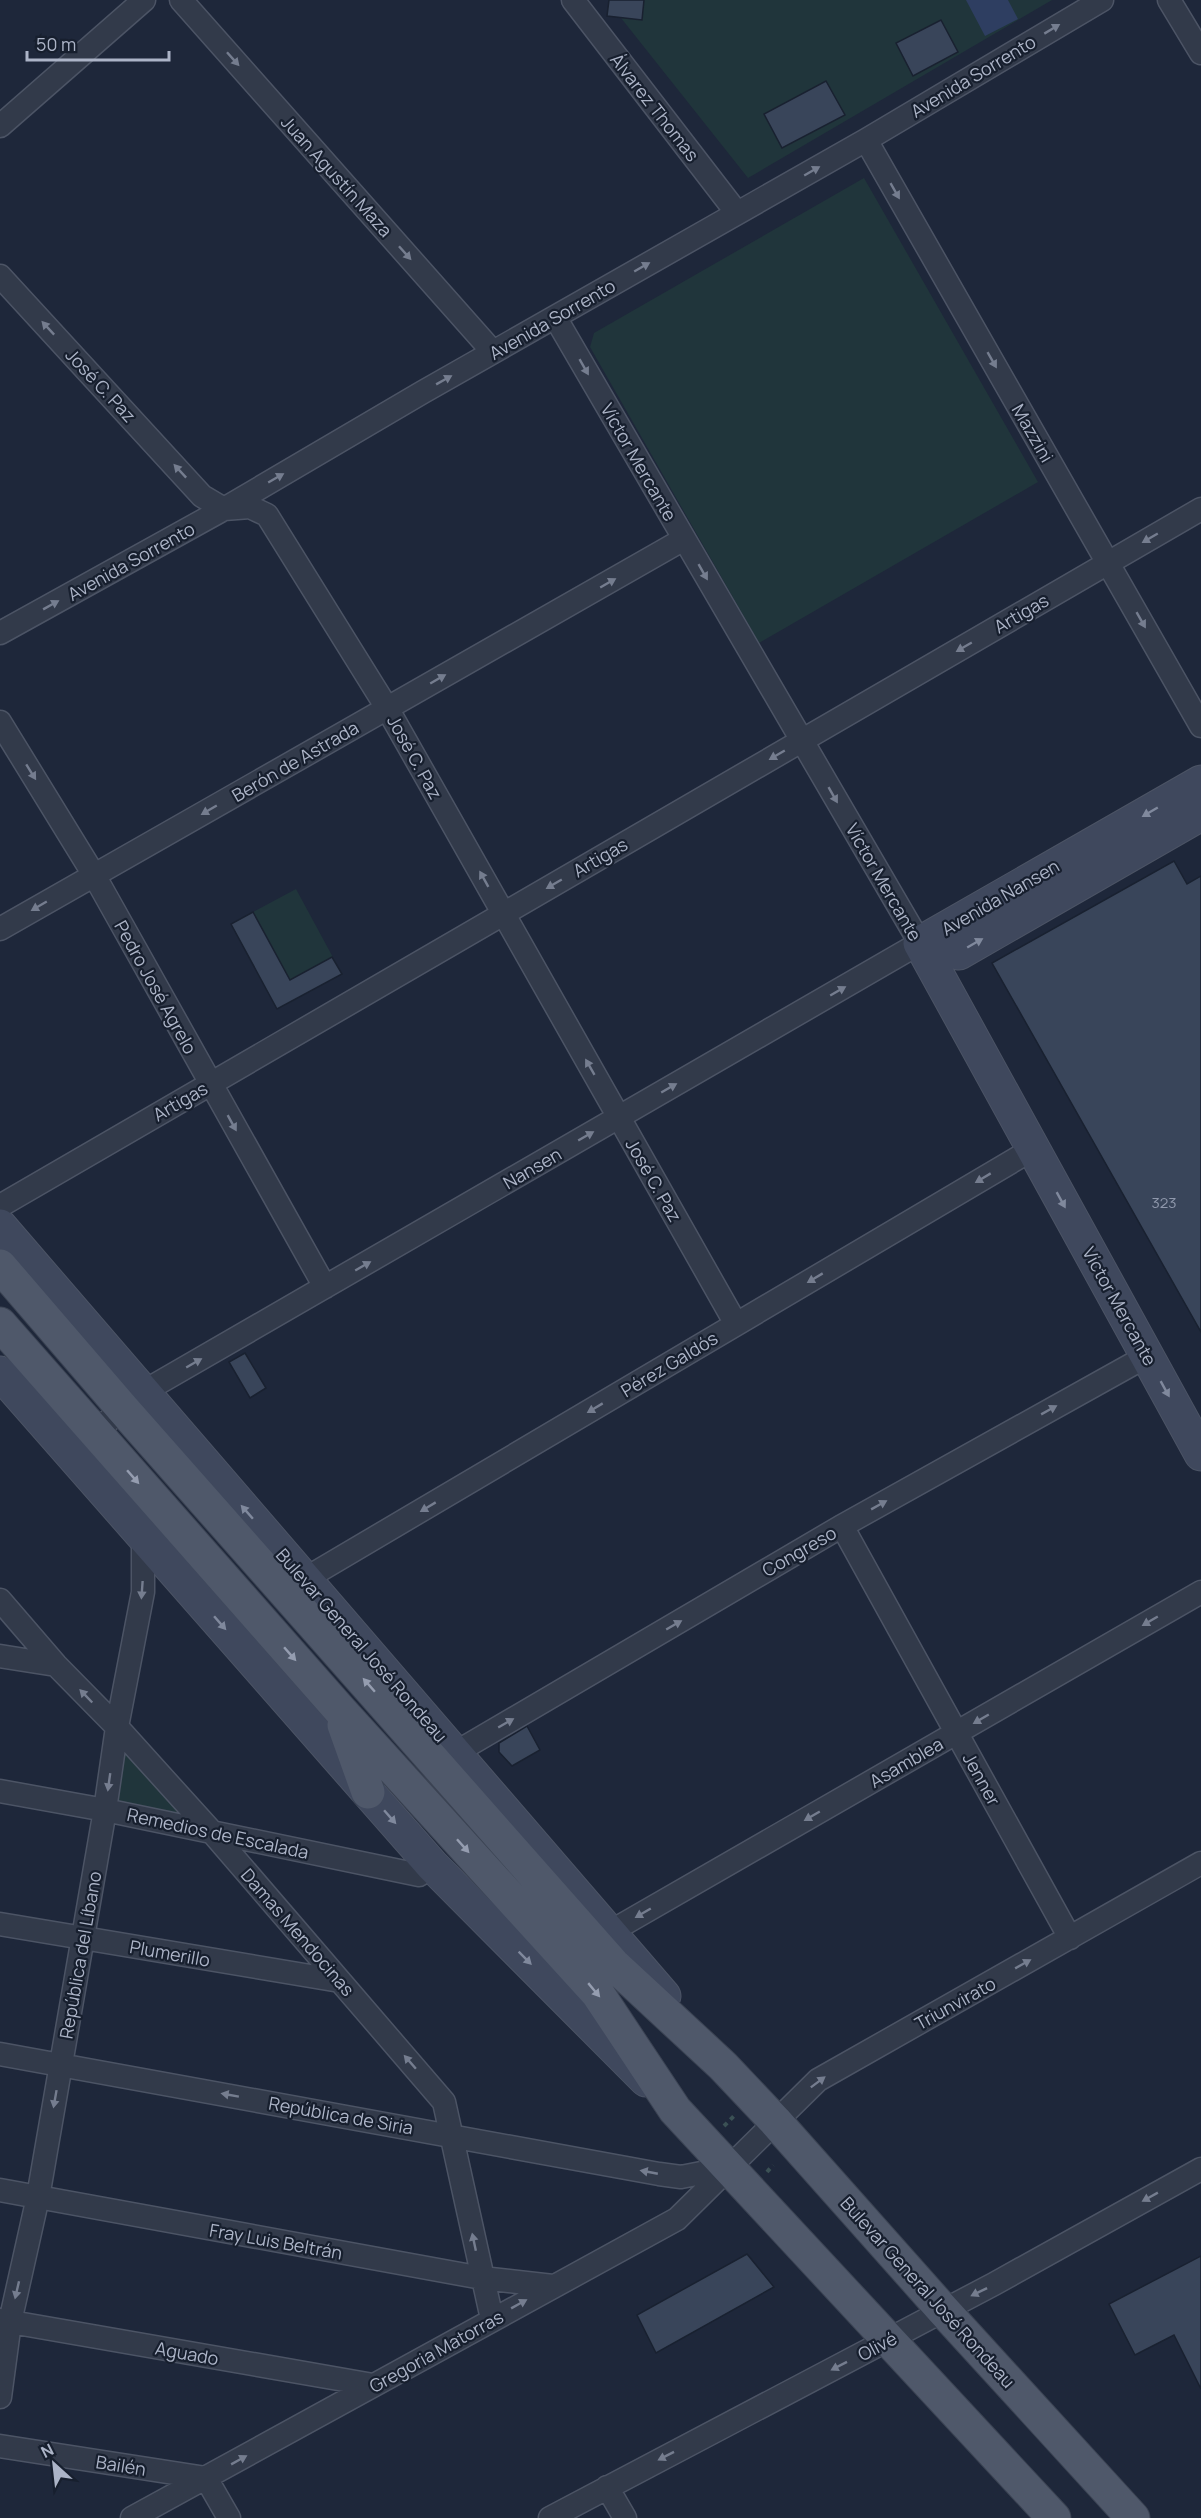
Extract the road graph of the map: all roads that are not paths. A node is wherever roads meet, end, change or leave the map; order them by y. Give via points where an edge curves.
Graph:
1 (144, 0) edge
2 (181, 0) edge
3 (573, 0) edge
4 (1102, 0) edge
5 (1169, 0) edge
6 (1201, 53) edge
7 (0, 126) edge
8 (866, 140) junction
9 (737, 213) junction
10 (0, 276) edge
11 (555, 317) junction
12 (493, 352) junction
13 (224, 509) junction
14 (1201, 509) edge
15 (684, 539) junction
16 (1108, 563) junction
17 (0, 633) edge
18 (387, 708) junction
19 (0, 722) edge
20 (1201, 726) edge
21 (801, 741) junction
22 (1201, 782) edge
23 (1201, 814) edge
24 (94, 875) junction
25 (503, 914) junction
26 (0, 929) edge
27 (920, 943) junction
28 (210, 1084) junction
29 (619, 1118) junction
30 (1033, 1149) junction
31 (0, 1206) edge
32 (0, 1226) edge
33 (0, 1266) edge
34 (325, 1287) junction
35 (0, 1324) edge
36 (736, 1324) junction
37 (1147, 1356) junction
38 (0, 1373) edge
39 (133, 1401) junction
40 (82, 1443) junction
41 (1201, 1454) edge
42 (126, 1517) junction
43 (842, 1526) junction
44 (275, 1544) junction
45 (305, 1579) junction
46 (1201, 1592) edge
47 (0, 1600) edge
48 (324, 1634) junction
49 (0, 1656) edge
50 (57, 1665) junction
51 (339, 1709) junction
52 (117, 1727) junction
53 (957, 1733) junction
54 (455, 1753) junction
55 (0, 1791) edge
56 (368, 1792) junction
57 (105, 1810) junction
58 (211, 1831) junction
59 (1201, 1863) edge
60 (432, 1865) junction
61 (0, 1924) edge
62 (610, 1932) junction
63 (83, 1938) junction
64 (1070, 1938) junction
65 (340, 1981) junction
66 (0, 2054) edge
67 (61, 2064) junction
68 (723, 2066) junction
69 (675, 2110) junction
70 (775, 2121) junction
71 (451, 2135) junction
72 (727, 2168) junction
73 (1201, 2169) edge
74 (681, 2177) junction
75 (0, 2190) edge
76 (38, 2197) junction
77 (694, 2204) junction
78 (482, 2278) junction
79 (553, 2286) junction
80 (943, 2310) junction
81 (492, 2319) junction
82 (5, 2321) edge
83 (891, 2339) junction
84 (373, 2385) junction
85 (0, 2397) edge
86 (0, 2446) edge
87 (206, 2478) junction
88 (607, 2487) junction
89 (132, 2518) edge
90 (229, 2518) edge
91 (550, 2518) edge
92 (625, 2518) edge
93 (1054, 2518) edge
94 (1133, 2518) edge

1 - 7 street
2 -> 12 street, Juan Agustín Maza
3 - 9 street, Álvarez Thomas
8 -> 4 street, Avenida Sorrento
5 - 6 street
9 -> 8 street, Avenida Sorrento
8 -> 16 street, Mazzini
11 -> 9 street, Avenida Sorrento
13 -> 10 street, José C. Paz via 202,496
11 - 12 street, Avenida Sorrento
11 -> 15 street, Víctor Mercante
13 -> 12 street, Avenida Sorrento
17 -> 13 street, Avenida Sorrento
13 - 18 street, José C. Paz via 250,507 267,515
14 -> 16 street, Artigas
18 -> 15 street, Berón de Astrada
15 -> 21 street, Víctor Mercante
16 -> 20 street, Mazzini
16 -> 21 street, Artigas
18 -> 24 street, Berón de Astrada
25 -> 18 street, José C. Paz
19 -> 24 street, Pedro José Agrelo
21 -> 25 street, Artigas
21 -> 27 street, Víctor Mercante
22 -> 27 main road, Avenida Nansen
27 -> 23 main road, Avenida Nansen via 958,953
24 -> 26 street, Berón de Astrada
24 - 28 street, Pedro José Agrelo
25 - 28 street, Artigas
29 -> 25 street, José C. Paz
29 -> 27 street, Nansen
27 - 30 main road, Víctor Mercante
28 - 31 street, Artigas
28 -> 34 street, Pedro José Agrelo
34 -> 29 street, Nansen
29 - 36 street, José C. Paz
30 -> 36 street, Pérez Galdós
30 -> 37 main road, Víctor Mercante
32 - 39 main road, Bulevar General José Rondeau
33 - 39 main road, Bulevar General José Rondeau
39 -> 34 street, Nansen
35 - 40 main road
36 -> 45 street, Pérez Galdós
37 -> 41 main road, Víctor Mercante
43 -> 37 street, Congreso
38 - 40 main road
39 - 40 street
44 -> 39 main road, Bulevar General José Rondeau
39 - 48 main road, Bulevar General José Rondeau
40 - 42 main road
40 -> 51 main road
42 -> 52 street, República del Líbano via 143,1537 143,1593
42 -> 56 main road
43 - 53 street, Jenner
54 -> 43 street, Congreso
44 - 45 main road, Bulevar General José Rondeau
44 - 48 main road
45 - 54 main road, Bulevar General José Rondeau
46 -> 53 street, Asamblea
47 - 50 street, Damas Mendocinas
68 -> 48 main road, Bulevar General José Rondeau via 613,1964
49 - 50 street
52 -> 50 street, Damas Mendocinas
51 - 56 main road
51 -> 69 main road via 598,1994
52 -> 57 street, República del Líbano
52 - 58 street, Damas Mendocinas
53 -> 62 street, Asamblea
53 - 64 street, Jenner
54 - 62 main road, Bulevar General José Rondeau
55 - 57 street, Remedios de Escalada
56 -> 60 main road
57 - 58 street, Remedios de Escalada
57 - 63 street, República del Líbano
58 - 60 street, Remedios de Escalada via 419,1875
58 - 65 street, Damas Mendocinas
59 - 64 street, Triunvirato
60 -> 69 main road
61 - 63 street, Plumerillo
62 - 68 main road, Bulevar General José Rondeau
63 - 65 street, Plumerillo
63 - 67 street, República del Líbano
70 -> 64 street, Triunvirato via 818,2080
71 -> 65 street, Damas Mendocinas via 444,2102
66 - 67 street, República de Siria
71 -> 67 street, República de Siria
67 -> 76 street, República del Líbano
68 - 70 main road, Bulevar General José Rondeau
69 - 72 main road
70 - 72 street, Triunvirato
70 - 80 main road, Bulevar General José Rondeau
74 -> 71 street, República de Siria
78 -> 71 street, Damas Mendocinas
72 - 74 street, República de Siria
72 - 77 street, Gregoria Matorras
72 - 83 main road
73 -> 80 street, Olivé
74 - 77 street via 690,2184
75 - 76 street, Fray Luis Beltrán
76 - 78 street, Fray Luis Beltrán
76 -> 82 street, República del Líbano
77 - 79 street, Gregoria Matorras via 677,2219
78 - 79 street, Fray Luis Beltrán
78 - 81 street, Damas Mendocinas
81 -> 79 street, Gregoria Matorras
80 - 83 street, Olivé
80 - 94 main road, Bulevar General José Rondeau
81 - 84 street, Gregoria Matorras
82 - 84 street, Aguado
82 - 85 street, República del Líbano
83 -> 88 street, Olivé
83 - 93 main road
87 -> 84 street, Gregoria Matorras
86 - 87 street, Bailén
87 - 89 street, Gregoria Matorras
87 - 90 street
88 - 91 street, Olivé
88 - 92 street

